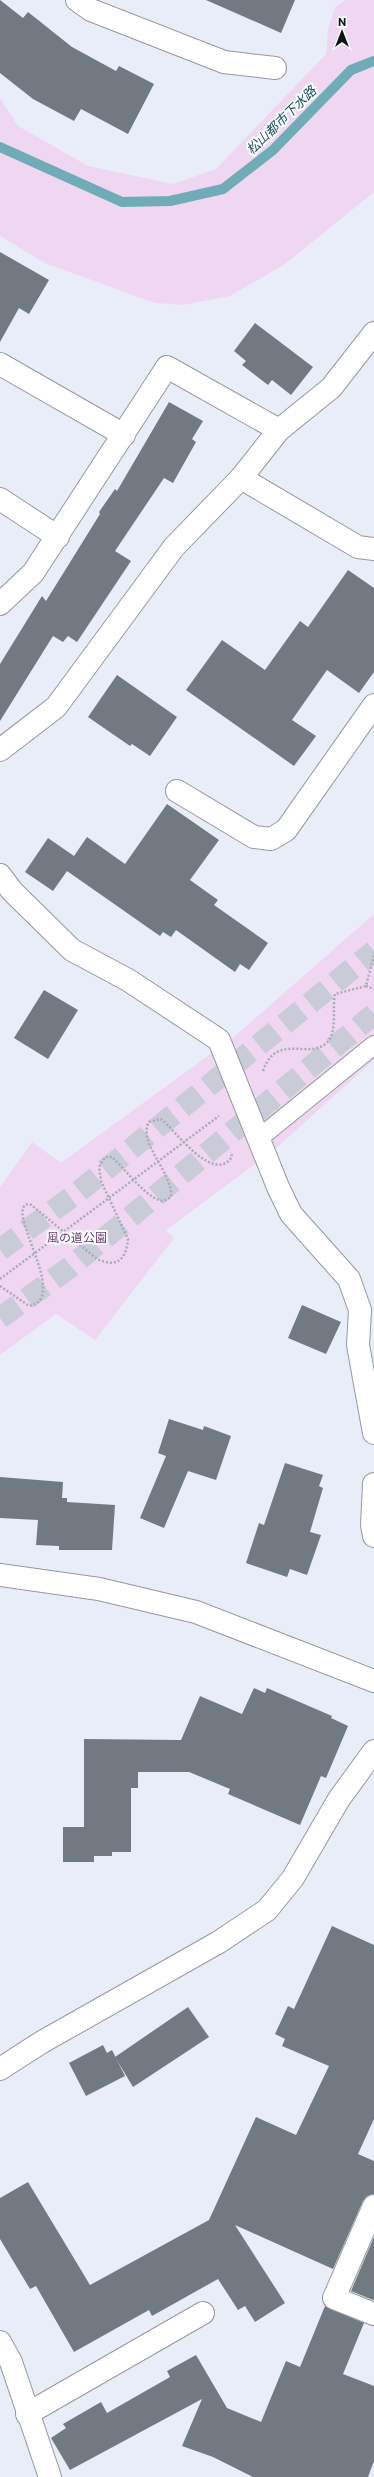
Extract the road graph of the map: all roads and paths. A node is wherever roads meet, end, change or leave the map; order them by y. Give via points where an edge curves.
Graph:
1 (77, 0) edge
2 (275, 68) dead end
3 (374, 332) edge
4 (0, 364) edge
5 (279, 430) junction
6 (124, 435) junction
7 (241, 478) junction
8 (0, 499) edge
9 (58, 537) junction
10 (374, 549) edge
11 (0, 604) edge
12 (374, 705) edge
13 (0, 750) edge
14 (177, 791) dead end
15 (0, 875) edge
16 (374, 955) edge
17 (366, 986) junction
18 (374, 989) edge
19 (374, 1045) edge
20 (242, 1097) junction
21 (258, 1139) junction
22 (185, 1142) junction
23 (231, 1150) dead end
24 (158, 1160) junction
25 (134, 1178) junction
26 (109, 1196) junction
27 (22, 1204) dead end
28 (64, 1232) junction
29 (21, 1253) dead end
30 (24, 1260) junction
31 (27, 1266) dead end
32 (0, 1279) edge
33 (0, 1286) edge
34 (38, 1289) dead end
35 (374, 1433) edge
36 (374, 1484) edge
37 (374, 1536) edge
38 (0, 1574) edge
39 (374, 1681) edge
40 (374, 1752) edge
41 (0, 2069) edge
42 (374, 2206) edge
43 (203, 2313) dead end
44 (374, 2314) edge
45 (0, 2342) edge
46 (27, 2414) junction
47 (50, 2477) edge

1 - 2 street via 91,10 224,62
3 - 5 street via 331,388
4 - 6 street
5 - 6 street via 167,367
5 - 7 street
6 - 9 street
7 - 10 street via 358,547
7 - 13 street via 174,546 56,707
8 - 9 street
9 - 11 street via 33,573
12 - 14 street via 286,830 271,840 254,837
15 - 20 street via 12,891 72,950 128,980 219,1040
16 - 17 path
17 - 18 path
17 - 20 path via 335,994 330,1039 323,1046 272,1053 255,1087
19 - 21 lane
20 - 21 street
20 - 22 path
21 - 35 street via 291,1214 349,1279 360,1310 358,1345
22 - 23 path via 197,1154 219,1166 227,1163 232,1157
22 - 24 path
22 - 24 path via 161,1119 149,1122 146,1127 148,1142
24 - 25 path
24 - 25 path via 172,1188 171,1196 166,1200 160,1200 148,1193
25 - 26 path
25 - 26 path via 112,1157 105,1157 98,1167 101,1181
26 - 28 path
26 - 28 path via 128,1239 128,1248 123,1258 114,1263 106,1263 97,1259
27 - 28 path via 30,1204
28 - 30 path
29 - 30 path
30 - 31 path
30 - 32 path
33 - 34 path via 29,1306 40,1301
36 - 37 street
38 - 39 street via 99,1589 196,1612
40 - 41 street via 339,1799 293,1878 267,1910 218,1942 42,2042
42 - 44 street via 334,2298
43 - 46 street
45 - 46 street via 10,2362
46 - 47 street

